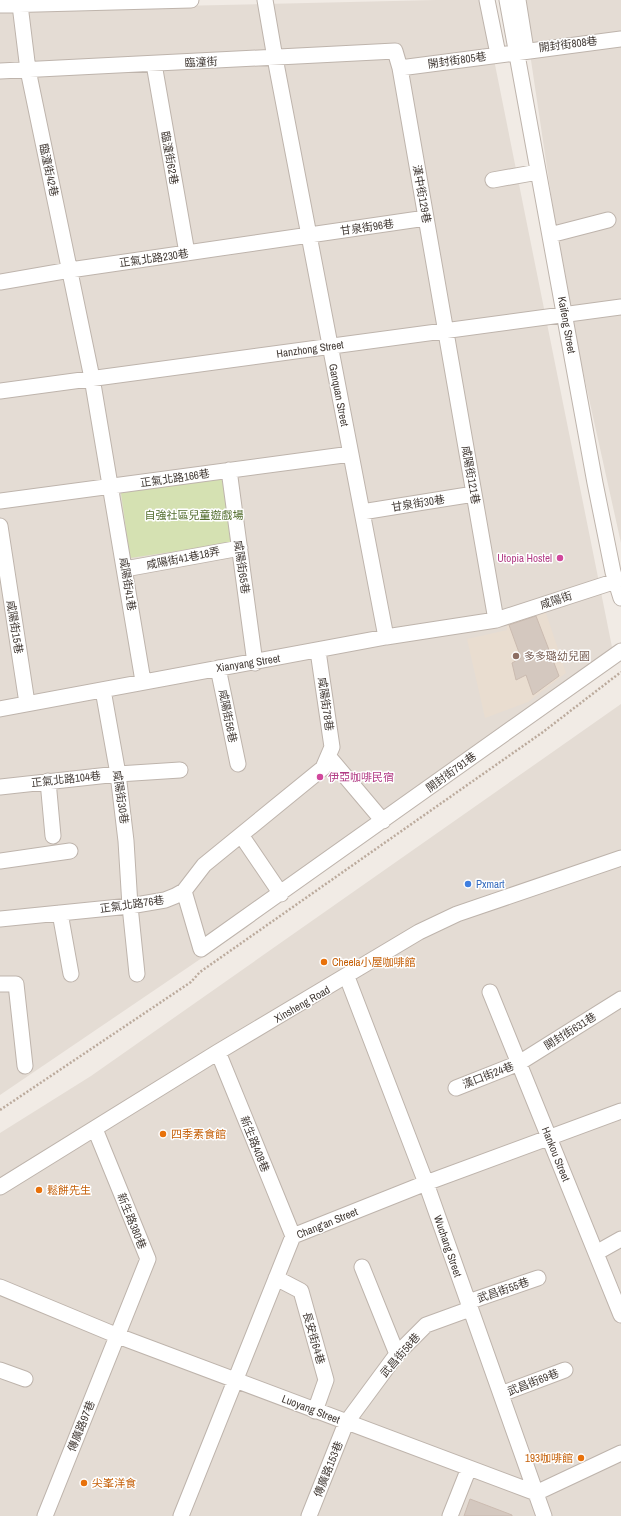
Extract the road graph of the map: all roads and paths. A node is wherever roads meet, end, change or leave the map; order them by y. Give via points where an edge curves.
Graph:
1 (191, 0) edge
2 (265, 0) edge
3 (487, 0) edge
4 (507, 0) edge
5 (518, 0) edge
6 (0, 5) edge
7 (20, 5) junction
8 (621, 39) edge
9 (521, 51) junction
10 (498, 54) junction
11 (275, 58) junction
12 (399, 63) junction
13 (154, 64) junction
14 (28, 70) junction
15 (0, 71) edge
16 (538, 172) junction
17 (493, 180) dead end
18 (426, 218) junction
19 (608, 220) dead end
20 (309, 235) junction
21 (550, 235) junction
22 (187, 253) junction
23 (70, 270) junction
24 (0, 282) edge
25 (621, 307) edge
26 (565, 314) junction
27 (447, 330) junction
28 (330, 346) junction
29 (92, 378) junction
30 (0, 391) edge
31 (351, 454) junction
32 (230, 470) junction
33 (112, 486) junction
34 (474, 494) junction
35 (0, 501) edge
36 (362, 512) junction
37 (0, 526) edge
38 (615, 546) edge
39 (240, 548) junction
40 (125, 569) junction
41 (616, 581) junction
42 (621, 598) edge
43 (496, 620) junction
44 (386, 637) junction
45 (318, 651) junction
46 (621, 651) edge
47 (255, 663) junction
48 (218, 668) junction
49 (621, 672) edge
50 (143, 681) junction
51 (103, 690) junction
52 (27, 703) junction
53 (0, 709) edge
54 (329, 757) junction
55 (238, 764) dead end
56 (180, 770) dead end
57 (118, 774) junction
58 (48, 781) junction
59 (0, 787) edge
60 (383, 821) junction
61 (241, 835) junction
62 (53, 836) dead end
63 (70, 851) dead end
64 (621, 858) edge
65 (0, 861) edge
66 (184, 891) junction
67 (281, 894) junction
68 (130, 906) junction
69 (60, 913) junction
70 (0, 919) edge
71 (71, 974) dead end
72 (137, 974) dead end
73 (347, 977) junction
74 (0, 984) edge
75 (490, 992) dead end
76 (621, 999) edge
77 (218, 1052) junction
78 (520, 1063) junction
79 (24, 1066) dead end
80 (456, 1088) dead end
81 (0, 1110) edge
82 (621, 1111) edge
83 (95, 1129) junction
84 (549, 1137) junction
85 (426, 1183) junction
86 (0, 1187) edge
87 (293, 1236) junction
88 (621, 1238) edge
89 (596, 1253) junction
90 (362, 1267) dead end
91 (276, 1278) junction
92 (538, 1278) dead end
93 (0, 1287) edge
94 (469, 1306) junction
95 (621, 1315) edge
96 (118, 1336) junction
97 (397, 1354) junction
98 (0, 1370) edge
99 (565, 1370) dead end
100 (25, 1379) dead end
101 (234, 1380) junction
102 (501, 1394) junction
103 (315, 1411) junction
104 (346, 1422) junction
105 (621, 1453) edge
106 (469, 1468) junction
107 (536, 1492) junction
108 (45, 1516) edge
109 (181, 1516) edge
110 (309, 1516) edge
111 (450, 1516) edge
112 (544, 1516) edge

1 - 7 street
2 - 11 street, Ganquan Street
3 - 10 street
4 - 9 street
5 - 9 street
6 - 7 street
7 - 14 street, 臨潼街42巷
8 - 9 street, 開封街808巷
9 - 10 street, 開封街805巷
9 - 16 street, Kaifeng Street
10 - 12 street, 開封街805巷
11 - 12 street, 臨潼街 via 395,51
11 - 13 street, 臨潼街
11 - 20 street, Ganquan Street
12 - 18 street, 漢中街129巷
13 - 14 street, 臨潼街
13 - 22 street, 臨潼街62巷
14 - 15 street, 臨潼街
14 - 23 street, 臨潼街42巷
16 - 17 street
16 - 21 street, Kaifeng Street
18 - 20 street, 甘泉街96巷
18 - 27 street, 漢中街129巷
19 - 21 street
20 - 22 street, 正氣北路230巷
20 - 28 street, Ganquan Street
21 - 26 street, Kaifeng Street
22 - 23 street, 正氣北路230巷
23 - 24 street, 正氣北路230巷
23 - 29 street, 臨潼街42巷
25 - 26 street, Hanzhong Street
26 - 27 street, Hanzhong Street
26 - 38 street, Kaifeng Street
27 - 28 street, Hanzhong Street
27 - 34 street, 咸陽街121巷
28 - 29 street, Hanzhong Street
28 - 31 street, Ganquan Street
29 - 30 street, Hanzhong Street
29 - 33 street, 咸陽街41巷
31 - 32 street, 正氣北路166巷
31 - 36 street, Ganquan Street
32 - 33 street, 正氣北路166巷
32 - 39 street, 咸陽街65巷
33 - 35 street, 正氣北路166巷
33 - 40 street, 咸陽街41巷
34 - 36 street, 甘泉街30巷
34 - 43 street, 咸陽街121巷
36 - 44 street, Ganquan Street
37 - 52 street, 咸陽街15巷
38 - 41 street, Kaifeng Street
39 - 40 street, 咸陽街41巷18弄
39 - 47 street, 咸陽街65巷
40 - 50 street, 咸陽街41巷
41 - 42 street, Kaifeng Street
41 - 43 street, 咸陽街
43 - 44 street, Xianyang Street
44 - 45 street, Xianyang Street
45 - 47 street, Xianyang Street
45 - 54 street, 咸陽街78巷 via 332,747
46 - 60 street, 開封街791巷
47 - 48 street, Xianyang Street
48 - 50 street, Xianyang Street
48 - 55 street, 咸陽街56巷
49 - 81 path via 543,732 200,972 191,982
50 - 51 street, Xianyang Street
51 - 52 street, Xianyang Street
51 - 57 street, 咸陽街30巷
52 - 53 street, Xianyang Street
54 - 60 street
54 - 61 street, 正氣北路76巷 via 324,768 315,776
56 - 57 street, 正氣北路104巷
57 - 58 street, 正氣北路104巷
57 - 68 street, 咸陽街30巷
58 - 59 street, 正氣北路104巷
58 - 62 street
60 - 67 street, 開封街791巷
61 - 66 street, 正氣北路76巷 via 204,865
61 - 67 street
63 - 65 street
64 - 73 street, Xinsheng Road via 457,914 419,932
66 - 67 street, 開封街791巷 via 201,949
66 - 68 street, 正氣北路76巷 via 165,900
68 - 69 street, 正氣北路76巷
68 - 72 street, 咸陽街30巷
69 - 70 street, 正氣北路76巷
69 - 71 street
73 - 77 street, Xinsheng Road
73 - 85 street, Wuchang Street
74 - 79 street via 16,984
75 - 78 street, Hankou Street
76 - 78 street, 開封街631巷
77 - 83 street, Xinsheng Road
77 - 87 street, 新生路408巷
78 - 80 street, 漢口街24巷
78 - 84 street, Hankou Street
82 - 84 street, Chang'an Street
83 - 86 street, Xinsheng Road
83 - 96 street, 新生路380巷 via 148,1259
84 - 85 street, Chang'an Street
84 - 89 street, Hankou Street
85 - 87 street, Chang'an Street
85 - 94 street, Wuchang Street
87 - 91 street, Chang'an Street
88 - 89 street
89 - 95 street, Hankou Street
90 - 97 street
91 - 101 street, Chang'an Street
91 - 103 street, 長安街64巷 via 301,1290 326,1380
92 - 94 street, 武昌街55巷
93 - 96 street, Luoyang Street
94 - 97 street, 武昌街58巷 via 426,1325
94 - 102 street, Wuchang Street
96 - 101 street, Luoyang Street
96 - 108 street, 傳廣路97巷
97 - 104 street, 武昌街58巷
98 - 100 street
99 - 102 street, 武昌街69巷
101 - 103 street, Luoyang Street
101 - 109 street, Chang'an Street
102 - 107 street, Wuchang Street
103 - 104 street, Luoyang Street
104 - 106 street, Luoyang Street
104 - 110 street, 傳廣路153巷
105 - 107 street
106 - 107 street, Luoyang Street
106 - 111 street
107 - 112 street, Wuchang Street

